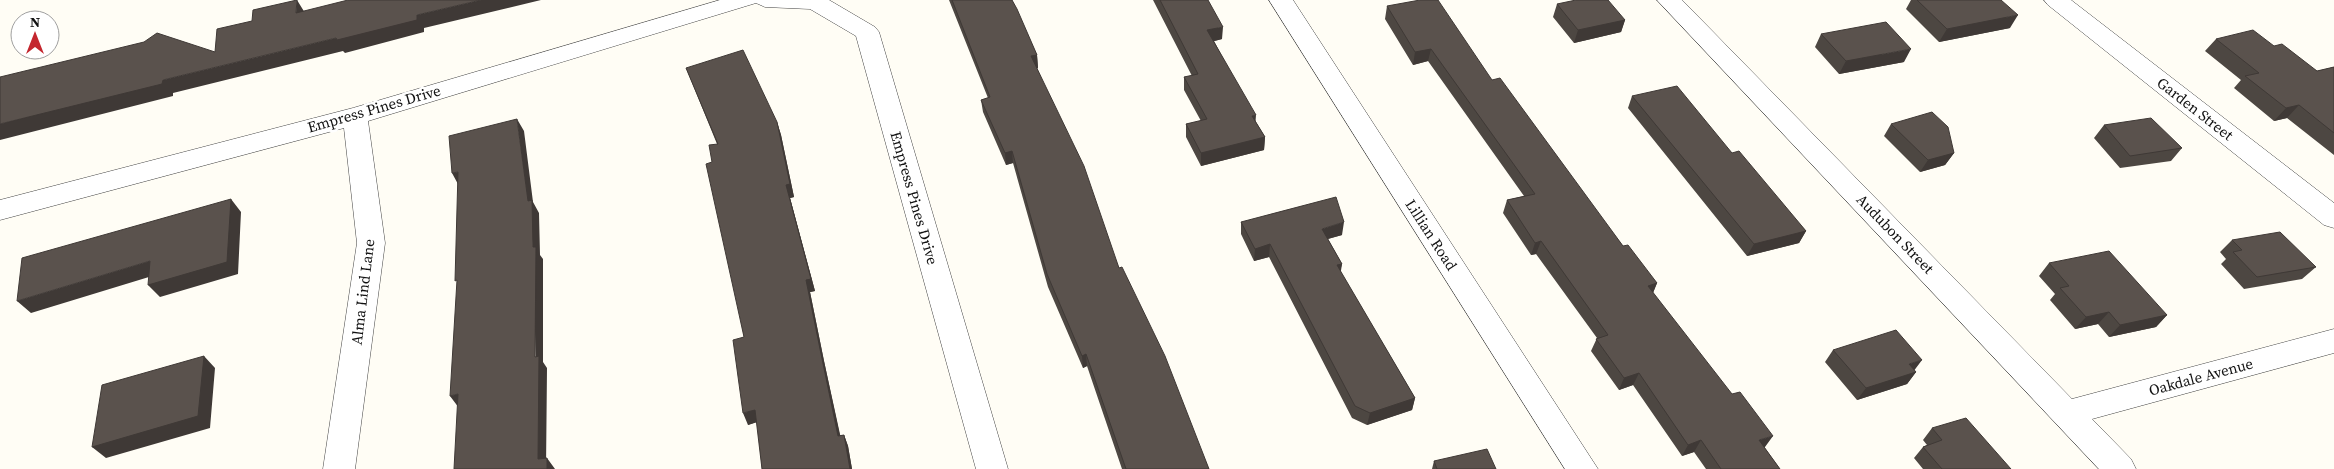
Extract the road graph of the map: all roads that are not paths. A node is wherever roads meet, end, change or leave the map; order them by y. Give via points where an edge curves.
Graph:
1 (746, 0) edge
2 (765, 0) edge
3 (1281, 0) edge
4 (2056, 0) edge
5 (1677, 1) edge
6 (356, 116) junction
7 (0, 210) edge
8 (2334, 218) edge
9 (2334, 341) edge
10 (2067, 413) junction
11 (338, 469) edge
12 (992, 469) edge
13 (1582, 469) edge
14 (2120, 469) edge

1 - 6 street, Empress Pines Drive
2 - 12 street, Empress Pines Drive via 815,2 866,32
3 - 13 street, Lillian Road
4 - 8 street, Garden Street
5 - 10 street, Audubon Street
6 - 7 street, Empress Pines Drive
6 - 11 street, Alma Lind Lane via 371,243
9 - 10 street, Oakdale Avenue
10 - 14 street, Audubon Street

